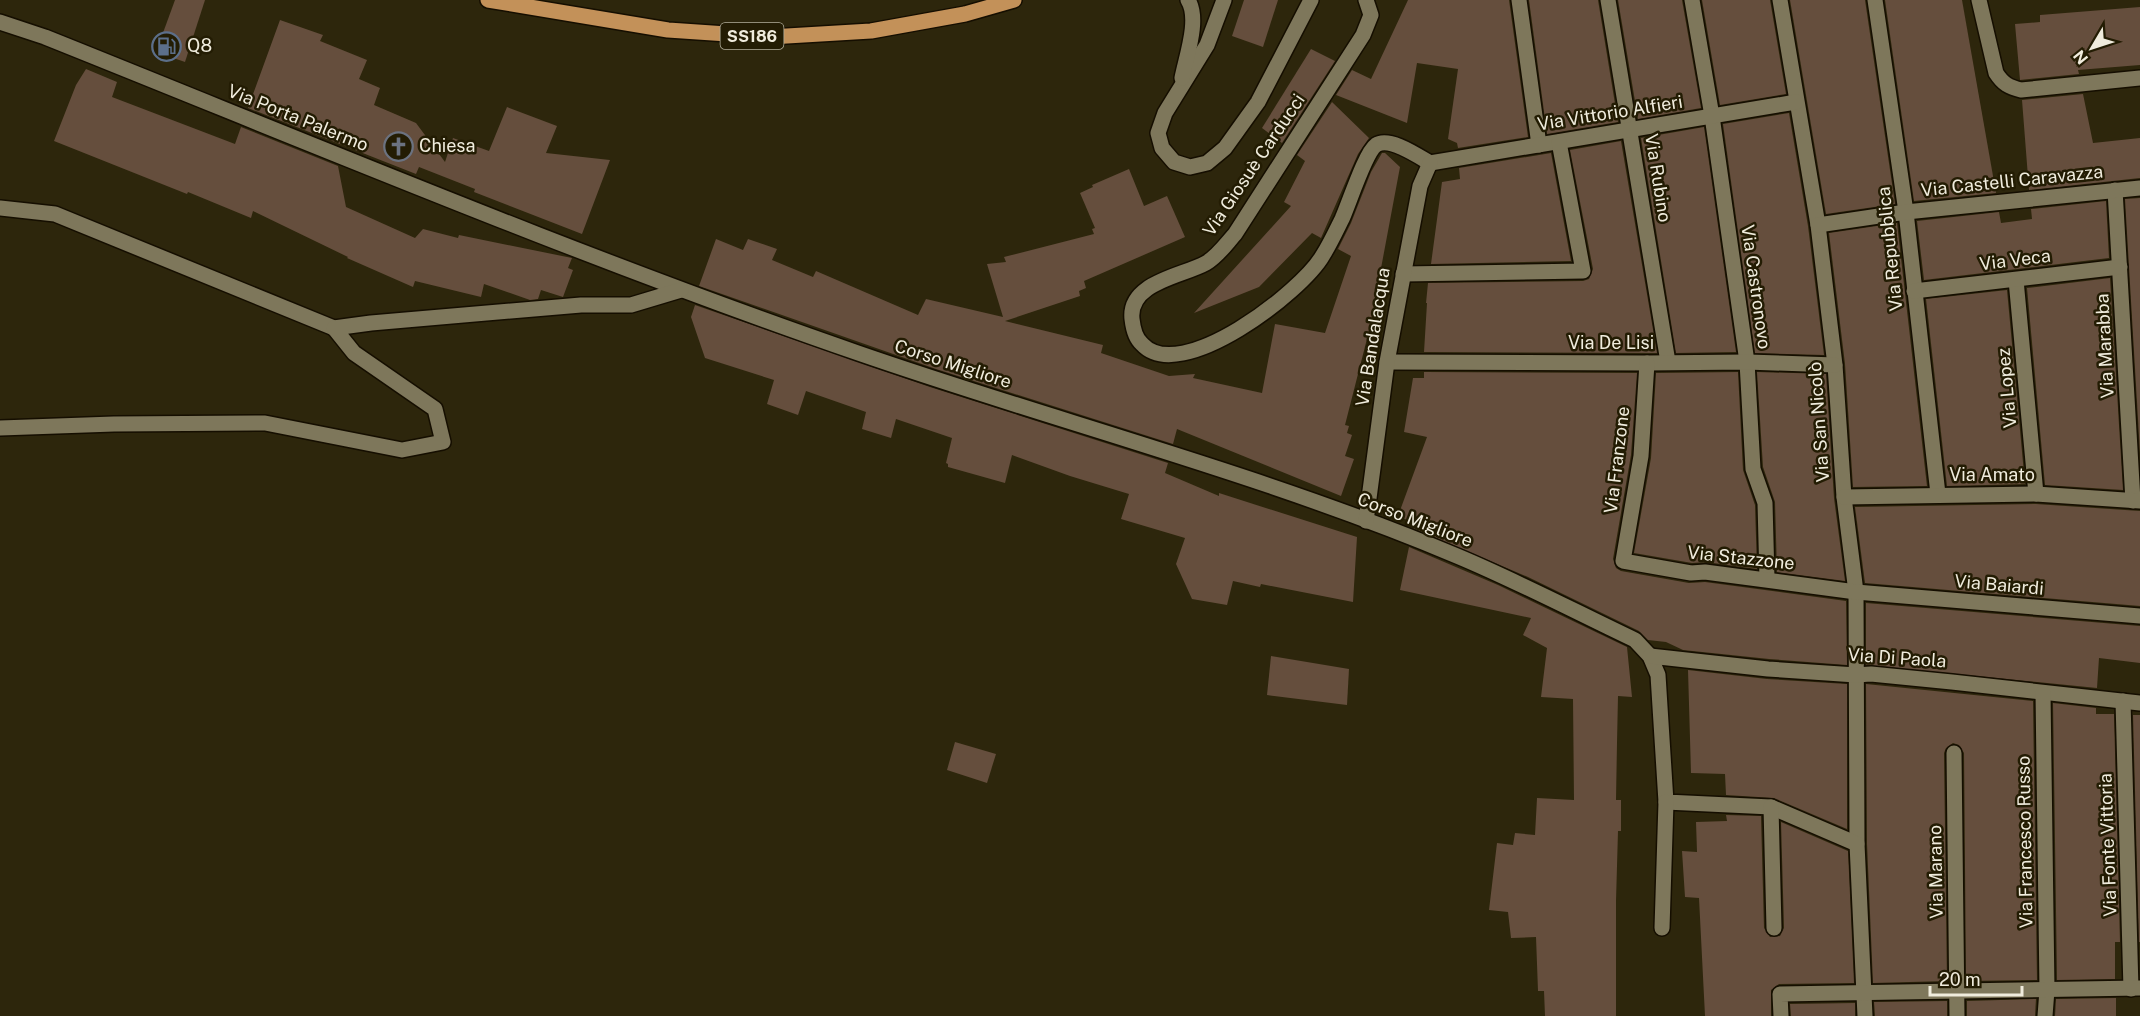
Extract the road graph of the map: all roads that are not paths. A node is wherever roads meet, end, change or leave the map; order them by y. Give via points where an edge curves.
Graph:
1 (488, 0) edge
2 (1014, 0) edge
3 (1188, 0) edge
4 (1224, 0) edge
5 (1311, 0) edge
6 (1366, 0) edge
7 (1519, 0) edge
8 (1608, 0) edge
9 (1692, 0) edge
10 (1780, 0) edge
11 (1875, 0) edge
12 (1980, 0) edge
13 (0, 22) edge
14 (2140, 78) edge
15 (1181, 87) junction
16 (1796, 102) junction
17 (1712, 116) junction
18 (1630, 129) junction
19 (1559, 142) junction
20 (1539, 145) junction
21 (1430, 163) junction
22 (2140, 188) edge
23 (2115, 190) junction
24 (0, 208) edge
25 (1906, 212) junction
26 (1818, 225) junction
27 (2120, 267) junction
28 (1403, 274) junction
29 (2016, 280) junction
30 (681, 290) junction
31 (1914, 291) junction
32 (334, 328) junction
33 (1387, 362) junction
34 (1668, 362) junction
35 (1747, 362) junction
36 (1647, 363) junction
37 (1835, 365) junction
38 (0, 428) edge
39 (1938, 494) junction
40 (2036, 494) junction
41 (1844, 497) junction
42 (2137, 501) edge
43 (1366, 521) junction
44 (1623, 561) joint
45 (1767, 579) junction
46 (1856, 592) junction
47 (2140, 616) edge
48 (1650, 656) junction
49 (1856, 675) junction
50 (2043, 693) junction
51 (2123, 701) junction
52 (2140, 703) edge
53 (1954, 753) dead end
54 (1666, 802) junction
55 (1771, 807) junction
56 (1857, 844) junction
57 (1662, 928) dead end
58 (1774, 928) dead end
59 (2136, 988) edge
60 (2047, 990) junction
61 (1956, 991) junction
62 (1864, 992) junction
63 (1781, 1016) edge
64 (1864, 1016) edge
65 (1957, 1016) edge
66 (2045, 1016) edge

1 - 2 main road, SS186 via 668,30 770,37 871,31 965,14
3 - 15 street via 1194,17
4 - 15 street, Via Giosuè Carducci via 1207,45
5 - 15 street, Via Giosuè Carducci via 1258,102 1225,148 1208,163 1190,167 1174,162 1162,148 1158,134
6 - 21 street, Via Giosuè Carducci via 1371,15 1363,34 1235,234 1206,263 1146,290 1135,303 1131,316 1133,330 1142,345 1158,354 1175,355 1208,346 1261,316 1301,283 1322,258 1375,145 1392,143
7 - 20 street
8 - 18 street, Via Rubino
9 - 17 street, Via Castronovo
10 - 16 street, Via San Nicolò
11 - 25 street, Via Repubblica
12 - 14 street via 1996,73 2009,87 2021,90
13 - 30 street, Via Porta Palermo
16 - 17 street, Via Vittorio Alfieri
16 - 26 street, Via San Nicolò
17 - 18 street, Via Vittorio Alfieri
17 - 35 street, Via Castronovo
18 - 19 street, Via Vittorio Alfieri
18 - 34 street, Via Rubino
19 - 20 street, Via Vittorio Alfieri
19 - 28 street via 1583,271
20 - 21 street, Via Vittorio Alfieri
21 - 28 street, Via Bandalacqua via 1420,186
22 - 23 street, Via Castelli Caravazza
23 - 25 street, Via Castelli Caravazza
23 - 27 street, Via Marabba
24 - 32 street via 55,214
25 - 26 street, Via Castelli Caravazza
25 - 31 street, Via Repubblica
26 - 37 street, Via San Nicolò
27 - 29 street, Via Veca
27 - 42 street, Via Marabba
28 - 33 street, Via Bandalacqua
29 - 31 street, Via Veca
29 - 40 street, Via Lopez
30 - 32 street via 631,305 581,305
30 - 43 street, Corso Migliore via 860,354 1243,477
31 - 39 street, Via Repubblica
32 - 38 street via 354,353 435,409 443,442 402,450 265,423
33 - 36 street, Via De Lisi
33 - 43 street, Via Bandalacqua
34 - 35 street, Via De Lisi
34 - 36 street, Via De Lisi
35 - 37 street, Via De Lisi
35 - 45 street, Via Castronovo via 1753,470 1765,503
36 - 44 street, Via Franzone via 1641,456
37 - 41 street, Via San Nicolò
39 - 40 street, Via Amato
39 - 41 street, Via Amato
40 - 42 street, Via Amato
41 - 46 street, Via San Nicolò
43 - 48 street, Corso Migliore via 1459,556 1635,640
44 - 45 street, Via Stazzone via 1691,573
45 - 46 street, Via Stazzone
46 - 47 street, Via Baiardi
46 - 49 street, Via San Nicolò
48 - 49 street, Via Di Paola
48 - 54 street via 1658,675
49 - 50 street, Via Di Paola via 1929,679
49 - 56 street, Via San Nicolò
50 - 51 street, Via Di Paola
50 - 60 street, Via Francesco Russo
51 - 52 street, Via Di Paola
51 - 59 street, Via Fonte Vittoria
53 - 61 street, Via Marano
54 - 55 street
54 - 57 street
55 - 56 street
55 - 58 street
56 - 62 street
59 - 60 street
60 - 61 street
60 - 66 street, Via Francesco Russo
61 - 62 street
61 - 65 street, Via Marano
62 - 63 street via 1780,994
62 - 64 street

